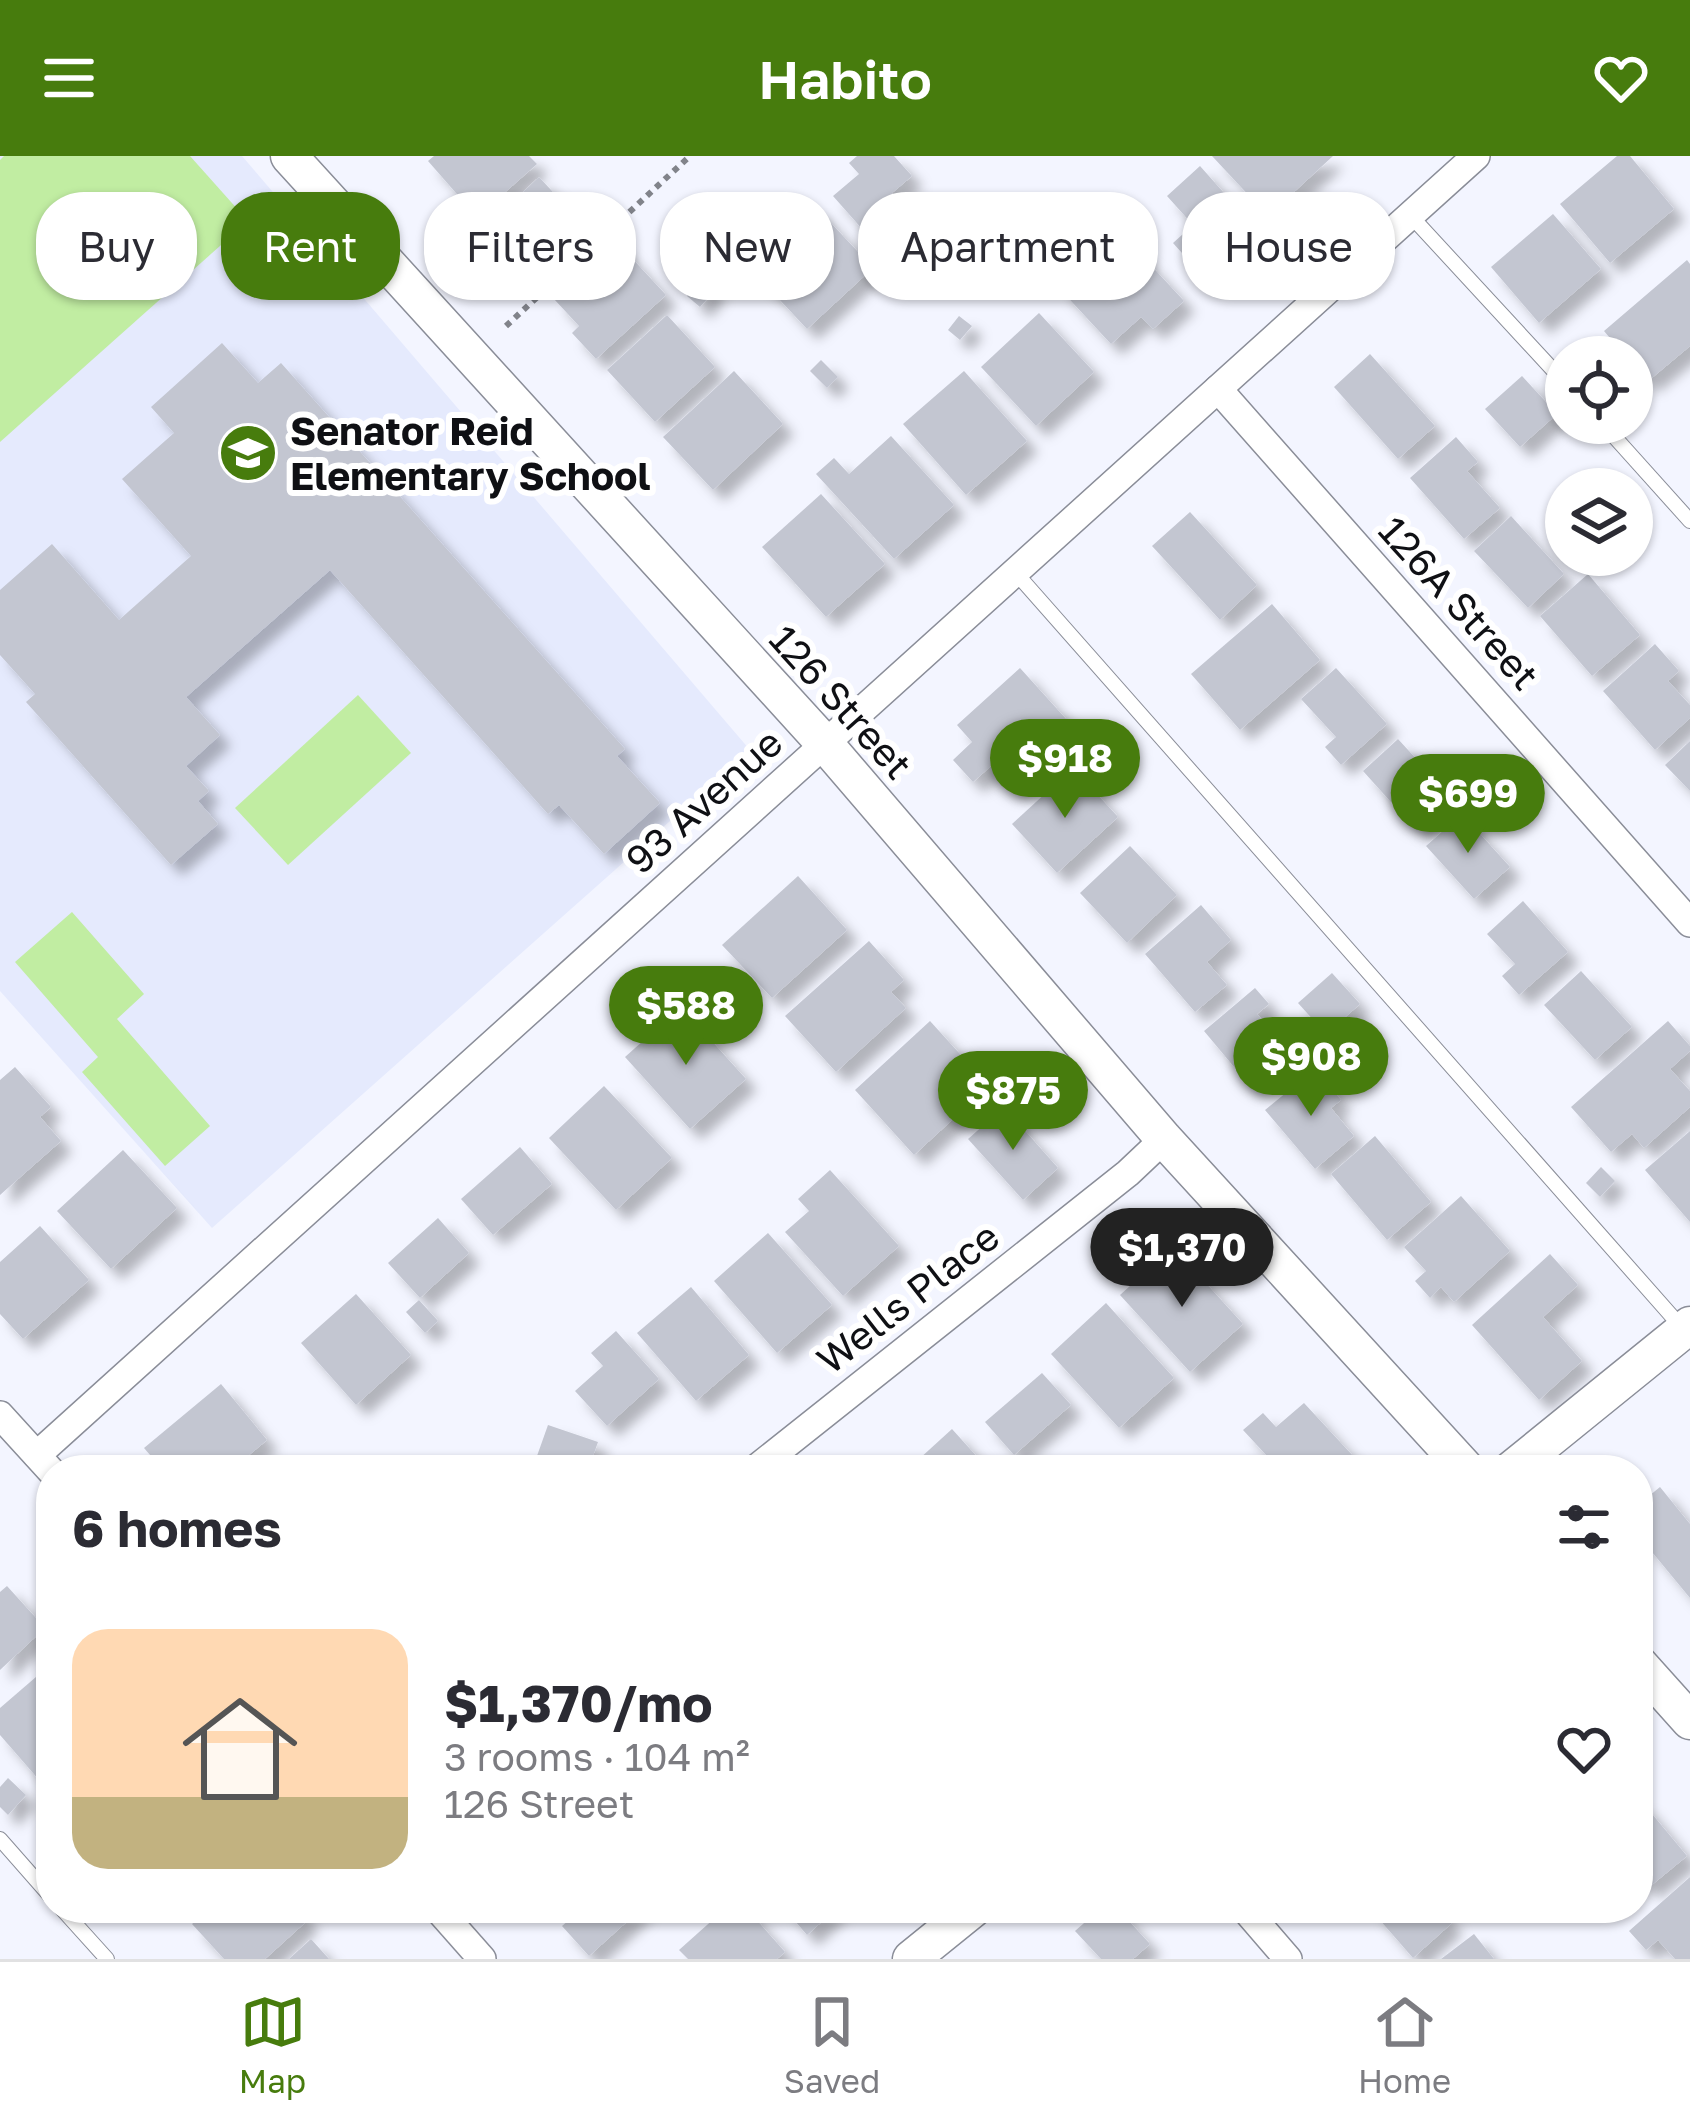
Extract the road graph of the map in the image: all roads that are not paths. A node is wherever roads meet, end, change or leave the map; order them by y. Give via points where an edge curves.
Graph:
1 (289, 156) edge
2 (1476, 156) edge
3 (1410, 215) junction
4 (1545, 361) edge
5 (1217, 389) junction
6 (1621, 444) edge
7 (1690, 521) edge
8 (1015, 572) junction
9 (825, 744) junction
10 (1690, 923) edge
11 (1164, 1139) junction
12 (1687, 1327) edge
13 (0, 1414) edge
14 (37, 1455) edge
15 (53, 1455) edge
16 (773, 1455) edge
17 (1453, 1455) edge
18 (1529, 1455) edge
19 (1653, 1680) edge
20 (1690, 1721) edge
21 (0, 1840) edge
22 (36, 1880) edge
23 (74, 1923) edge
24 (450, 1923) edge
25 (955, 1923) edge
26 (1257, 1923) edge
27 (106, 1959) edge
28 (482, 1959) edge
29 (911, 1959) edge
30 (1288, 1959) edge

1 - 9 street, 126 Street
2 - 3 street, 93 Avenue
3 - 4 lane
3 - 5 street, 93 Avenue
5 - 8 street, 93 Avenue
5 - 10 street, 126A Street
6 - 7 lane
8 - 9 street, 93 Avenue
8 - 12 lane
9 - 11 street, 126 Street
9 - 15 street, 93 Avenue
11 - 16 street, Wells Place
11 - 17 street, 126 Street
12 - 18 street
13 - 14 street
19 - 20 street
21 - 22 lane
23 - 27 lane
24 - 28 street
25 - 29 street
26 - 30 street

